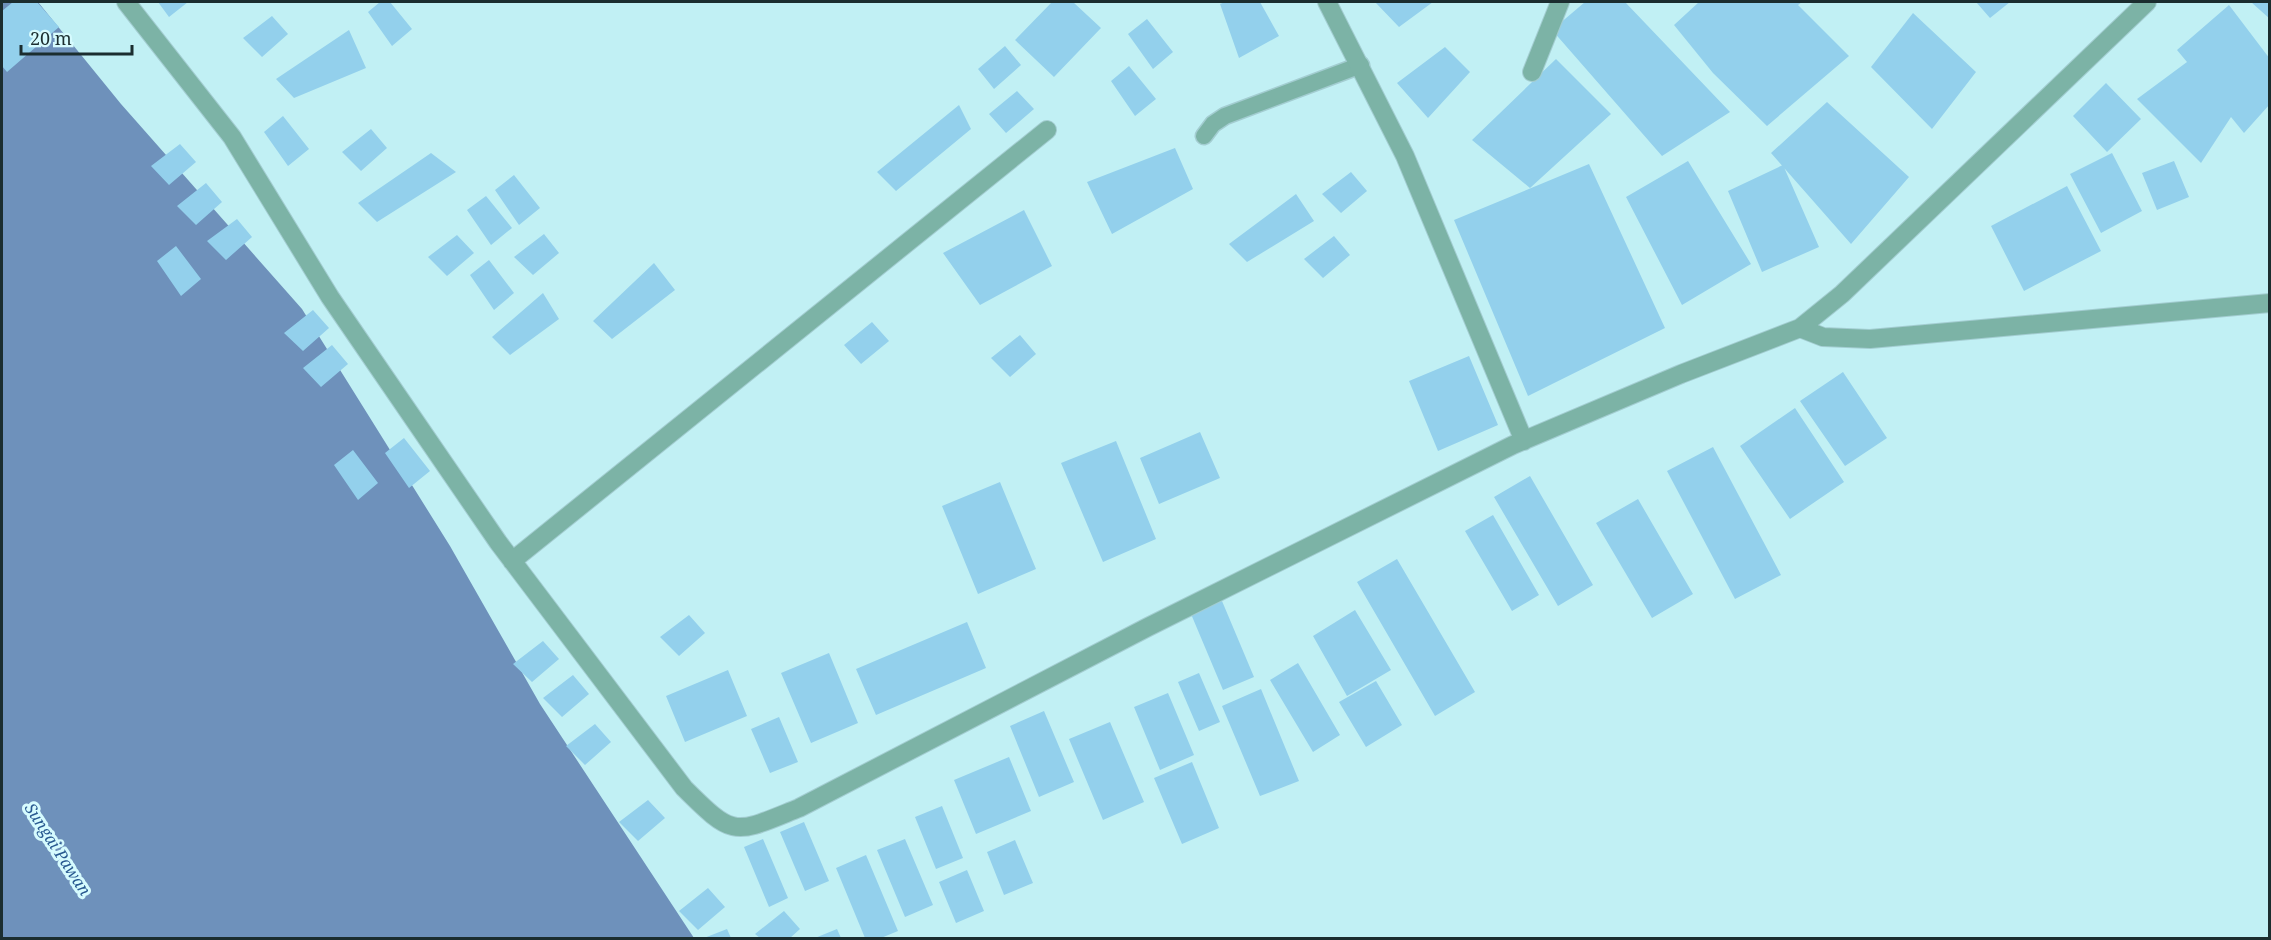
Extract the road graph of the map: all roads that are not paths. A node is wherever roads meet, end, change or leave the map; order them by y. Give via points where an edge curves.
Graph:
1 (126, 2) edge
2 (1327, 2) edge
3 (1560, 2) edge
4 (2147, 2) edge
5 (1361, 65) junction
6 (1532, 72) dead end
7 (1047, 130) dead end
8 (1204, 136) dead end
9 (2270, 303) edge
10 (1800, 328) junction
11 (1524, 441) junction
12 (512, 561) junction

1 - 12 street via 232,137 330,297
2 - 5 street
3 - 6 street
4 - 10 street via 1842,294
5 - 8 lane via 1225,116
5 - 11 street via 1406,156
7 - 12 street
9 - 10 street via 1870,339 1823,337
10 - 11 street
11 - 12 street via 1148,627 799,808 753,826 733,828 714,818 684,788

